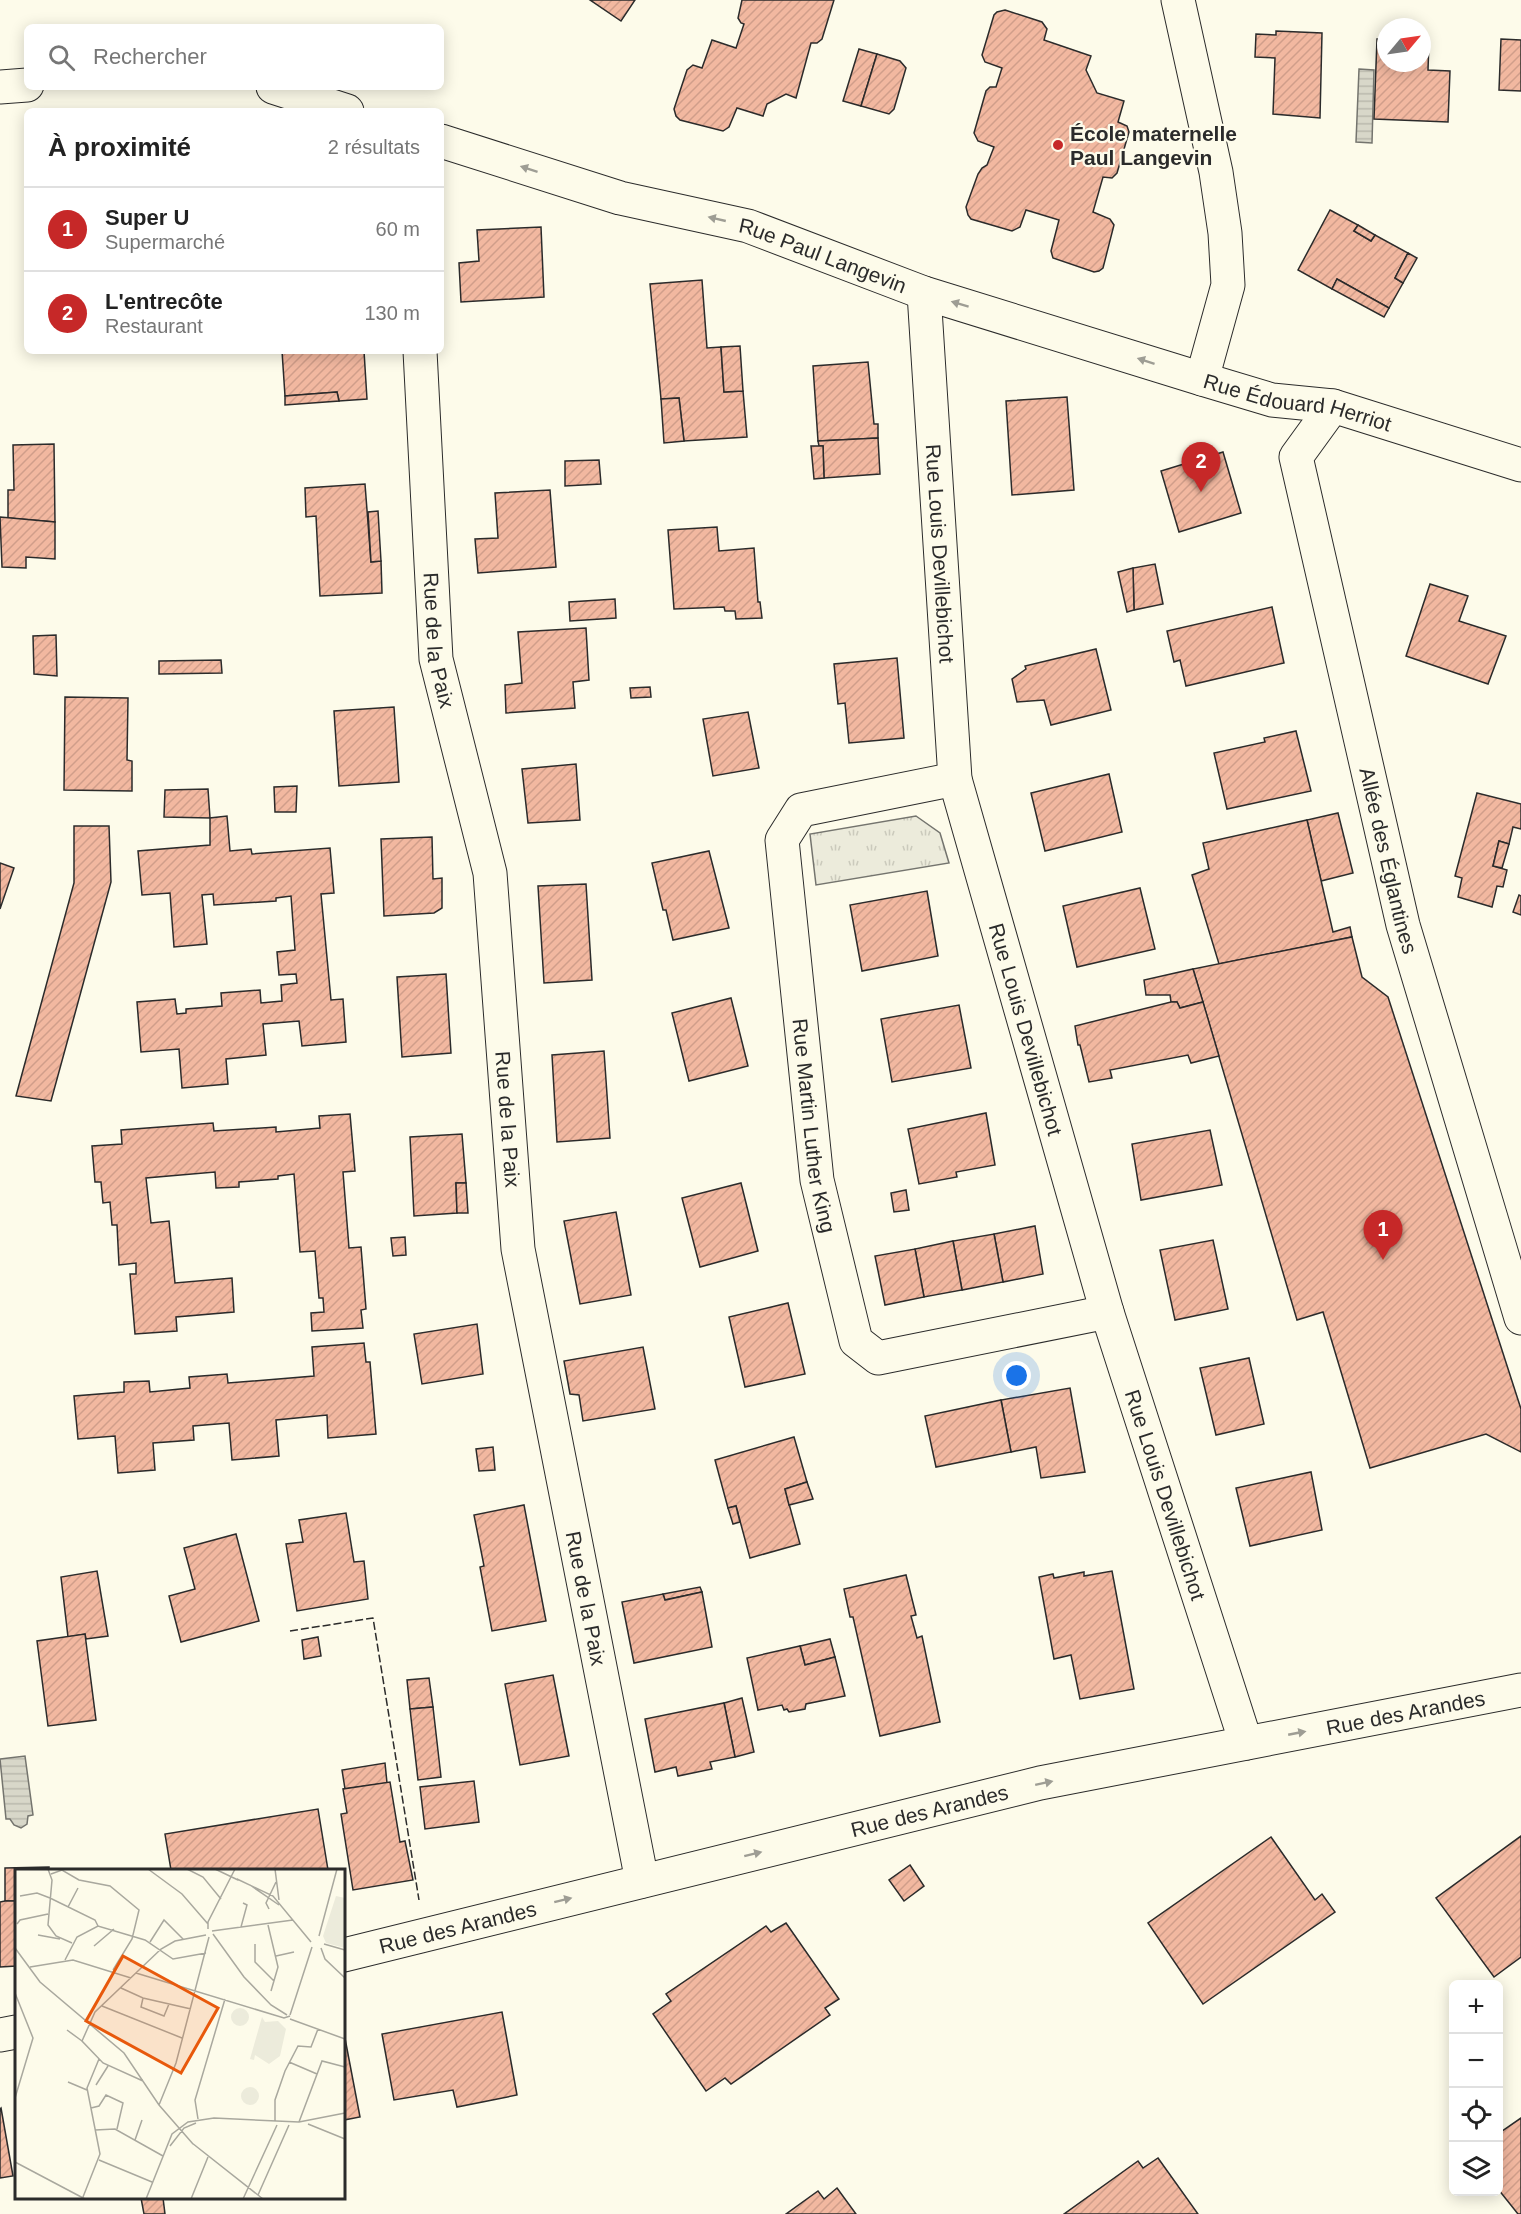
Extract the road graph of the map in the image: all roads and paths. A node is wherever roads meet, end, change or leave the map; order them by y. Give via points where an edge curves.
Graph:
1 (1178, 0) edge
2 (24, 85) edge
3 (0, 87) edge
4 (282, 90) edge
5 (338, 108) edge
6 (444, 142) edge
7 (924, 293) junction
8 (420, 354) edge
9 (1202, 379) junction
10 (1333, 406) junction
11 (1521, 465) edge
12 (955, 779) junction
13 (1107, 1312) junction
14 (1521, 1318) edge
15 (1521, 1690) edge
16 (1246, 1743) junction
17 (642, 1881) junction
18 (345, 1955) edge
19 (15, 2032) edge
20 (0, 2035) edge

1 - 9 street, Rue Édouard Herriot via 1216,172 1225,233 1228,285
2 - 3 street
4 - 5 street
7 -> 6 street, Rue Paul Langevin via 748,226 620,198
9 -> 7 street, Rue Paul Langevin
7 - 12 street, Rue Louis Devillebichot
8 - 17 street, Rue de la Paix via 436,659 490,873 518,1249
9 - 10 street, Rue Édouard Herriot via 1272,400
10 - 11 street, Rue Édouard Herriot
10 - 14 street, Allée des Églantines via 1296,458 1403,925
12 - 13 street, Rue Louis Devillebichot
12 - 13 street, Rue Martin Luther King via 801,810 782,840 817,1180 856,1341 878,1358
13 - 16 street, Rue Louis Devillebichot
16 -> 15 street, Rue des Arandes
17 -> 16 street, Rue des Arandes via 1040,1784
18 -> 17 street, Rue des Arandes
19 - 20 street

